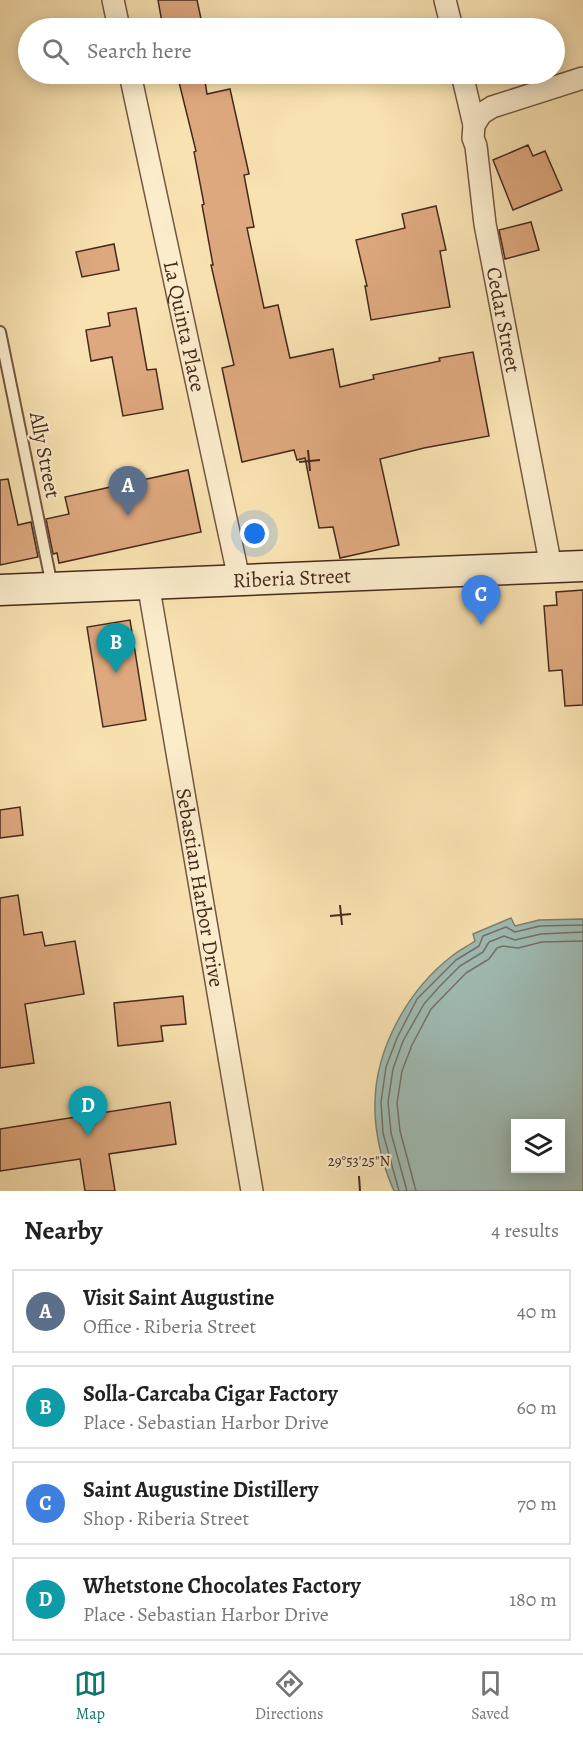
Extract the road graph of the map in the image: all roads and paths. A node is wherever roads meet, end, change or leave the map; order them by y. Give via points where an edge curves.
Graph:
1 (113, 0) edge
2 (445, 0) edge
3 (117, 18) edge
4 (450, 18) edge
5 (583, 78) edge
6 (132, 84) edge
7 (464, 84) edge
8 (564, 84) edge
9 (565, 84) edge
10 (474, 125) junction
11 (0, 332) edge
12 (583, 566) edge
13 (551, 567) junction
14 (239, 579) junction
15 (148, 583) junction
16 (52, 586) junction
17 (0, 590) edge
18 (252, 1191) edge

1 - 3 street
2 - 4 street
5 - 9 street
6 - 14 street, La Quinta Place
7 - 10 street, Cedar Street
8 - 10 street via 492,107
10 - 13 street, Cedar Street via 485,224
11 - 16 lane, Ally Street
12 - 13 street, Riberia Street
13 - 14 street, Riberia Street
14 - 15 street, Riberia Street
15 - 16 street, Riberia Street
15 - 18 street, Sebastian Harbor Drive
16 - 17 street, Riberia Street

